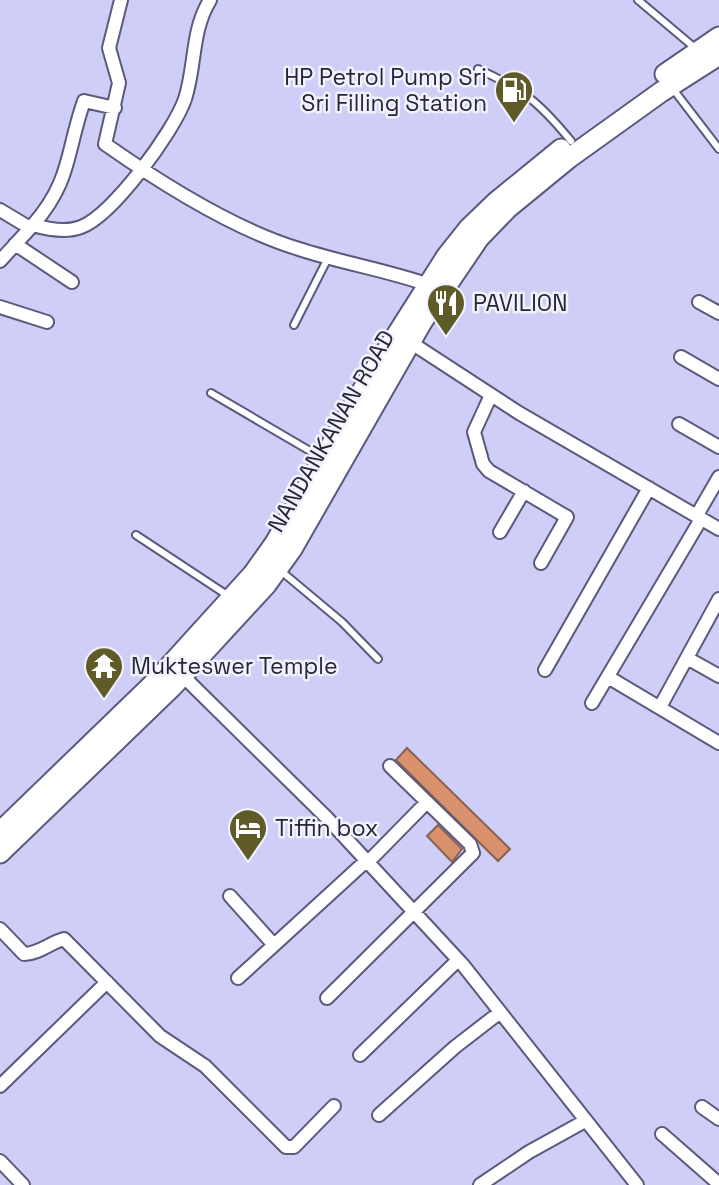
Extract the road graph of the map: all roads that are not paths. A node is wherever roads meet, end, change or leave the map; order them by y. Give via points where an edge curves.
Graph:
1 (121, 0) edge
2 (210, 0) edge
3 (638, 0) edge
4 (719, 37) edge
5 (699, 51) junction
6 (719, 55) edge
7 (478, 69) dead end
8 (670, 86) junction
9 (114, 108) junction
10 (571, 141) junction
11 (719, 149) edge
12 (142, 169) junction
13 (0, 210) edge
14 (31, 227) junction
15 (15, 244) junction
16 (329, 257) junction
17 (0, 261) edge
18 (72, 282) dead end
19 (429, 285) junction
20 (699, 302) dead end
21 (0, 307) edge
22 (719, 313) edge
23 (47, 322) dead end
24 (294, 325) dead end
25 (410, 342) junction
26 (681, 357) dead end
27 (384, 370) junction
28 (719, 379) edge
29 (211, 393) dead end
30 (491, 395) junction
31 (679, 424) dead end
32 (719, 447) edge
33 (324, 459) junction
34 (719, 477) edge
35 (649, 488) junction
36 (524, 491) junction
37 (699, 517) junction
38 (719, 529) edge
39 (500, 532) dead end
40 (136, 536) dead end
41 (541, 563) dead end
42 (278, 568) junction
43 (232, 598) junction
44 (718, 603) edge
45 (687, 658) junction
46 (378, 659) dead end
47 (545, 670) dead end
48 (182, 675) junction
49 (719, 676) edge
50 (608, 677) junction
51 (592, 703) dead end
52 (660, 708) junction
53 (719, 743) edge
54 (390, 766) dead end
55 (427, 802) junction
56 (0, 832) edge
57 (0, 853) edge
58 (367, 862) junction
59 (230, 896) dead end
60 (413, 913) junction
61 (0, 929) edge
62 (274, 946) junction
63 (458, 960) junction
64 (238, 978) dead end
65 (107, 982) junction
66 (327, 998) dead end
67 (499, 1013) junction
68 (360, 1055) dead end
69 (0, 1086) edge
70 (334, 1106) dead end
71 (702, 1107) dead end
72 (379, 1115) dead end
73 (719, 1119) edge
74 (585, 1121) junction
75 (662, 1134) dead end
76 (0, 1161) edge
77 (719, 1184) edge
78 (23, 1185) edge
79 (480, 1185) edge
80 (637, 1185) edge

1 - 9 street via 109,48 119,83
2 - 12 street via 200,17 186,98 168,134
3 - 5 lane
4 - 5 main road, NANDANKANAN ROAD
5 - 10 main road, NANDANKANAN ROAD
6 - 8 main road, NANDANKANAN ROAD
7 - 10 lane via 523,91
8 - 11 lane
8 - 25 main road, NANDANKANAN ROAD via 508,208 479,238
9 - 12 street via 106,144
9 - 14 street via 84,102 56,193
10 - 19 main road, NANDANKANAN ROAD via 469,228
12 - 14 street via 85,226
12 - 16 street via 240,224
13 - 14 street
14 - 15 street
15 - 17 street
15 - 18 street
16 - 19 street
16 - 24 lane
19 - 27 main road, NANDANKANAN ROAD
20 - 22 street
21 - 23 street
25 - 27 main road, NANDANKANAN ROAD
25 - 30 street
26 - 28 street
27 - 33 main road, NANDANKANAN ROAD
27 - 42 main road, NANDANKANAN ROAD
29 - 33 lane
30 - 35 street
30 - 36 street via 473,436 486,467
31 - 32 street
33 - 43 main road, NANDANKANAN ROAD via 275,543
34 - 37 street
35 - 37 street
35 - 47 street
36 - 39 street
36 - 41 street via 567,517
37 - 38 street
37 - 50 street
40 - 43 lane
42 - 46 lane
42 - 48 main road, NANDANKANAN ROAD
43 - 56 main road, NANDANKANAN ROAD via 156,681
44 - 45 street
45 - 49 street
45 - 52 street
48 - 57 main road, NANDANKANAN ROAD
48 - 58 street
50 - 51 street
50 - 52 street
52 - 53 street
54 - 55 street
55 - 58 street
55 - 60 street via 470,844 473,853
58 - 60 street
58 - 62 street
59 - 62 street
60 - 63 street
60 - 66 street
61 - 65 street via 24,954 64,939
62 - 64 street
63 - 67 street
63 - 68 street
65 - 69 street
65 - 70 street via 160,1036 205,1066 286,1147 294,1147
67 - 72 street
67 - 74 street
71 - 73 street
74 - 79 street
74 - 80 street
75 - 77 street
76 - 78 street

